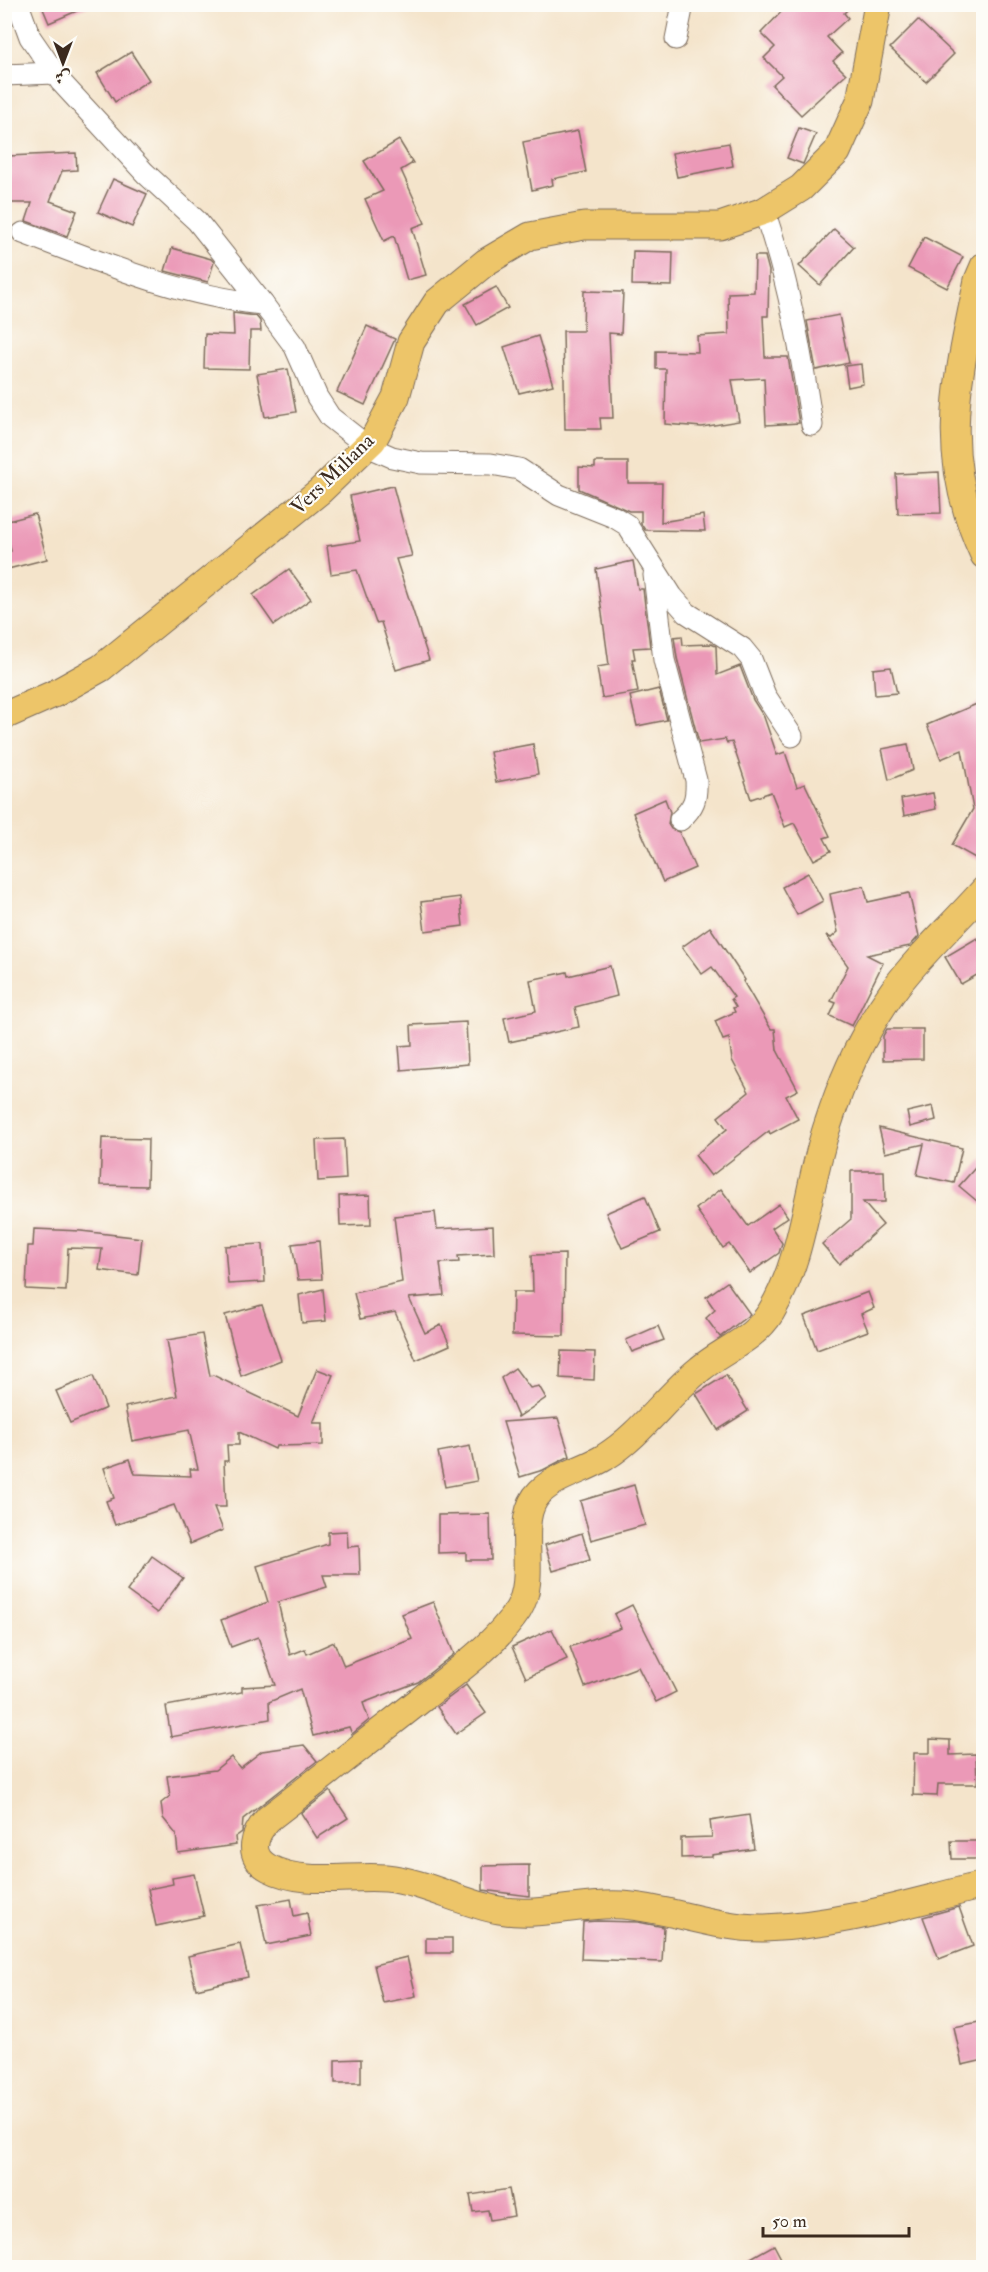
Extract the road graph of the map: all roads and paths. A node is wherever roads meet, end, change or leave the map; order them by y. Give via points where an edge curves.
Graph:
1 (18, 4) edge
2 (683, 4) edge
3 (878, 4) edge
4 (676, 39) dead end
5 (55, 73) junction
6 (4, 75) edge
7 (764, 211) junction
8 (23, 232) dead end
9 (984, 266) edge
10 (263, 304) junction
11 (812, 425) dead end
12 (367, 446) junction
13 (984, 555) edge
14 (652, 566) junction
15 (4, 716) edge
16 (792, 736) dead end
17 (680, 820) dead end
18 (980, 899) edge
19 (984, 1885) edge

1 - 5 street via 30,37
2 - 4 street
3 - 7 main road, Vers Miliana via 860,101 837,152 801,188
5 - 6 street
5 - 10 street via 137,164 197,221
7 - 11 street via 779,252 798,332
7 - 12 main road, Vers Miliana via 720,226 584,226 530,236 486,262 437,302 411,342 396,397
8 - 10 street via 94,260 196,292 234,302
9 - 13 main road via 956,396 954,447 967,520
10 - 12 street via 295,347 330,417
12 - 14 street via 421,463 491,464 519,469 560,495 627,525
12 - 15 main road, Vers Miliana via 320,490 101,668
14 - 16 street via 687,613 742,648 751,659 765,695
14 - 17 street via 664,660 696,780 697,796 692,810
18 - 19 main road via 894,990 857,1052 825,1132 785,1284 762,1325 700,1369 621,1446 538,1493 527,1524 526,1595 499,1634 268,1819 258,1829 254,1851 268,1868 288,1874 388,1878 499,1910 552,1912 618,1905 720,1925 764,1928 838,1918

